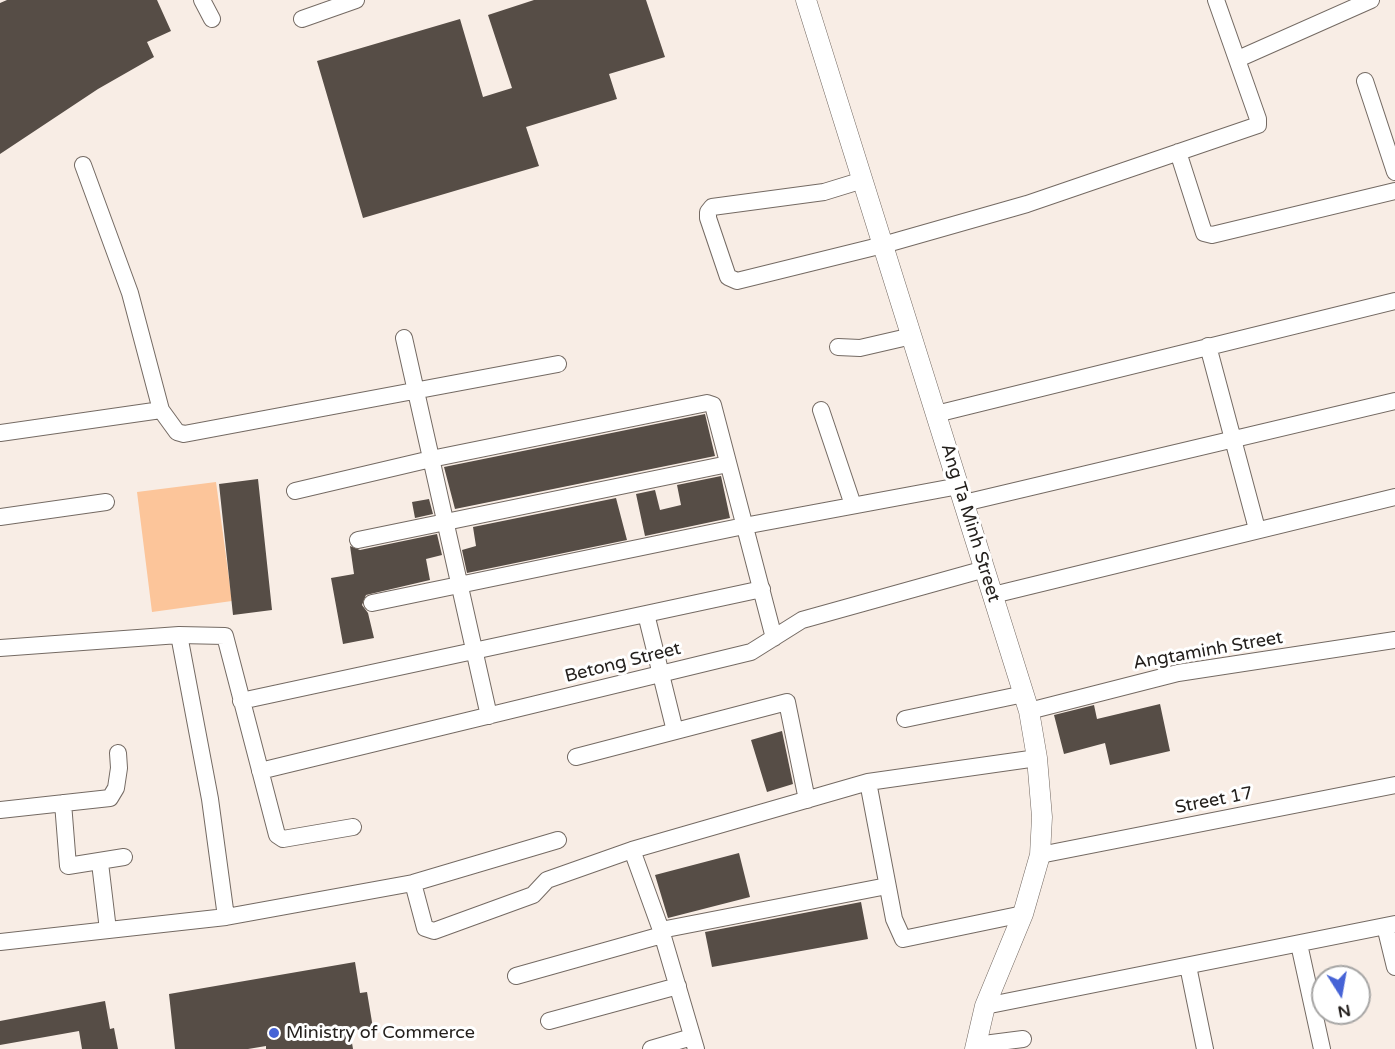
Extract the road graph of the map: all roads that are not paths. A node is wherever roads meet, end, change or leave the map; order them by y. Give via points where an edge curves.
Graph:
1 (202, 0) edge
2 (356, 0) edge
3 (806, 0) edge
4 (1216, 0) edge
5 (1371, 0) edge
6 (212, 19) dead end
7 (302, 19) dead end
8 (1238, 59) junction
9 (1365, 81) dead end
10 (1178, 152) junction
11 (83, 165) dead end
12 (1395, 172) edge
13 (863, 180) junction
14 (1395, 191) edge
15 (883, 245) junction
16 (1395, 300) edge
17 (912, 336) junction
18 (404, 338) dead end
19 (1208, 346) junction
20 (838, 347) dead end
21 (558, 364) dead end
22 (416, 390) junction
23 (1395, 401) edge
24 (161, 410) junction
25 (821, 410) dead end
26 (936, 414) junction
27 (0, 433) edge
28 (1233, 439) junction
29 (431, 459) junction
30 (728, 464) junction
31 (295, 491) dead end
32 (961, 494) junction
33 (1395, 496) edge
34 (106, 502) dead end
35 (853, 505) junction
36 (0, 517) edge
37 (446, 523) junction
38 (744, 526) junction
39 (1257, 529) junction
40 (358, 540) dead end
41 (985, 569) junction
42 (460, 586) junction
43 (762, 589) junction
44 (993, 595) junction
45 (372, 603) dead end
46 (646, 614) junction
47 (179, 635) junction
48 (774, 638) junction
49 (1395, 640) edge
50 (0, 648) edge
51 (474, 651) junction
52 (661, 674) junction
53 (241, 701) junction
54 (1027, 703) junction
55 (489, 716) junction
56 (905, 719) dead end
57 (675, 731) junction
58 (118, 753) dead end
59 (576, 757) dead end
60 (1037, 758) junction
61 (260, 771) junction
62 (868, 782) junction
63 (1395, 785) edge
64 (807, 800) junction
65 (63, 804) junction
66 (0, 810) edge
67 (353, 826) dead end
68 (558, 840) dead end
69 (632, 850) junction
70 (1040, 855) junction
71 (124, 857) dead end
72 (100, 862) junction
73 (413, 883) junction
74 (887, 886) junction
75 (1023, 914) junction
76 (226, 917) junction
77 (1390, 925) edge
78 (108, 930) junction
79 (661, 932) junction
80 (0, 942) edge
81 (1299, 944) junction
82 (1188, 966) junction
83 (1395, 967) edge
84 (516, 976) dead end
85 (678, 986) junction
86 (985, 1006) junction
87 (549, 1021) dead end
88 (1023, 1039) dead end
89 (694, 1043) edge
90 (976, 1047) edge
91 (651, 1049) edge
92 (1205, 1049) edge
93 (1322, 1049) edge

1 - 6 street
2 - 7 street
3 - 13 street, Ang Ta Minh Street
4 - 8 street
5 - 8 street
8 - 10 street via 1258,125
9 - 12 street
10 - 14 street via 1204,233 1212,236
10 - 15 street via 1027,204
11 - 24 street via 130,293
13 - 15 street, Ang Ta Minh Street
13 - 15 street via 824,192 712,207 708,219 732,280
15 - 17 street, Ang Ta Minh Street
16 - 19 street
17 - 20 street via 860,348
17 - 26 street, Ang Ta Minh Street
18 - 22 street
19 - 26 street
19 - 28 street
21 - 22 street
22 - 24 street via 184,434 177,432
22 - 29 street
23 - 28 street
24 - 27 street
25 - 35 street
26 - 32 street, Ang Ta Minh Street
28 - 32 street
28 - 39 street
29 - 30 street via 707,404 716,409
29 - 31 street
29 - 37 street
30 - 37 street
30 - 38 street
32 - 35 street
32 - 41 street, Ang Ta Minh Street
33 - 39 street
34 - 36 street
35 - 38 street
37 - 40 street
37 - 42 street
38 - 42 street
38 - 43 street
39 - 44 street
41 - 44 street, Ang Ta Minh Street
41 - 48 street, Betong Street via 802,620
42 - 45 street
42 - 51 street
43 - 46 street
43 - 48 street
44 - 54 street, Ang Ta Minh Street
46 - 51 street
46 - 52 street
47 - 50 street
47 - 53 street via 225,636
47 - 76 street via 210,799
48 - 52 street, Betong Street via 751,652
49 - 54 street, Angtaminh Street via 1178,673
51 - 53 street
51 - 55 street
52 - 55 street, Betong Street
52 - 57 street
53 - 61 street
54 - 56 street, Angtaminh Street
54 - 60 street, Ang Ta Minh Street
55 - 61 street, Betong Street
57 - 59 street
57 - 64 street via 787,702
58 - 65 street via 116,788 110,798
60 - 62 street
60 - 70 street, Ang Ta Minh Street via 1042,817
61 - 67 street via 279,838
62 - 64 street
62 - 74 street
63 - 70 street, Street 17
64 - 69 street
65 - 66 street
65 - 72 street via 68,866
68 - 73 street
69 - 73 street via 547,880 533,896 434,931 425,928
69 - 79 street
70 - 75 street, Ang Ta Minh Street
71 - 72 street
72 - 78 street
73 - 76 street
74 - 75 street via 903,939
74 - 79 street
75 - 86 street, Ang Ta Minh Street
76 - 78 street
77 - 81 street
77 - 83 street
78 - 80 street
79 - 84 street
79 - 85 street
81 - 82 street
81 - 93 street
82 - 86 street
82 - 92 street
85 - 87 street
85 - 89 street
86 - 90 street, Ang Ta Minh Street
88 - 90 street
89 - 91 street

